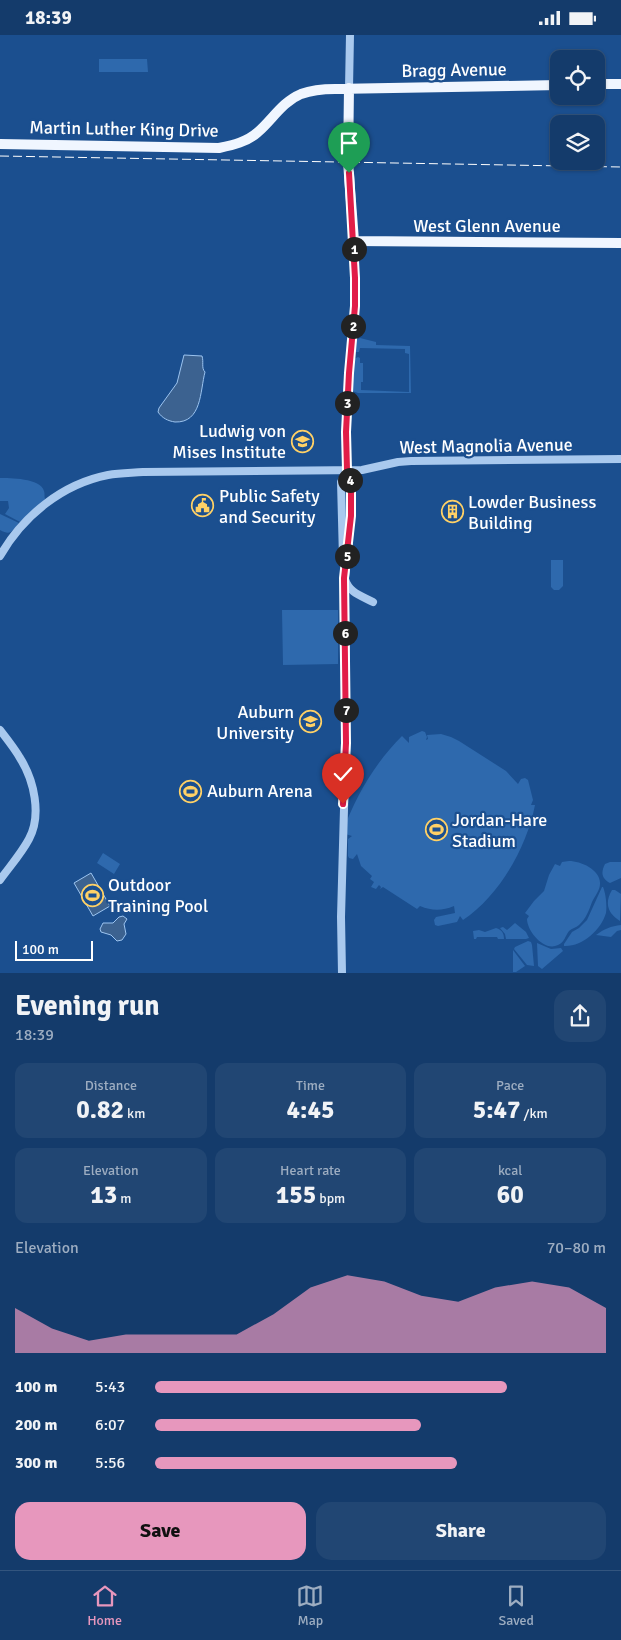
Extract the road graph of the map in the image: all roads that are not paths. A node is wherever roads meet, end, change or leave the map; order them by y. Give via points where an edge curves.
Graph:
1 (350, 35) edge
2 (605, 84) edge
3 (621, 84) edge
4 (550, 85) edge
5 (349, 88) junction
6 (0, 144) edge
7 (354, 241) junction
8 (621, 243) edge
9 (621, 459) edge
10 (347, 470) junction
11 (0, 556) edge
12 (344, 578) junction
13 (374, 602) dead end
14 (0, 730) edge
15 (0, 880) edge
16 (342, 973) edge

1 - 5 street
2 - 3 main road
4 - 5 main road, Bragg Avenue
5 - 6 main road, Martin Luther King Drive via 320,89 301,94 283,105 248,139 219,148
5 - 7 main road via 348,162
7 - 8 main road, West Glenn Avenue
7 - 10 street via 355,299 346,415
9 - 10 street, West Magnolia Avenue via 398,462
10 - 11 street, West Magnolia Avenue via 167,472 98,478 57,496 34,513
10 - 12 street via 341,482
12 - 13 street via 353,592
12 - 16 street via 346,743
14 - 15 street via 28,774 36,813 30,839

